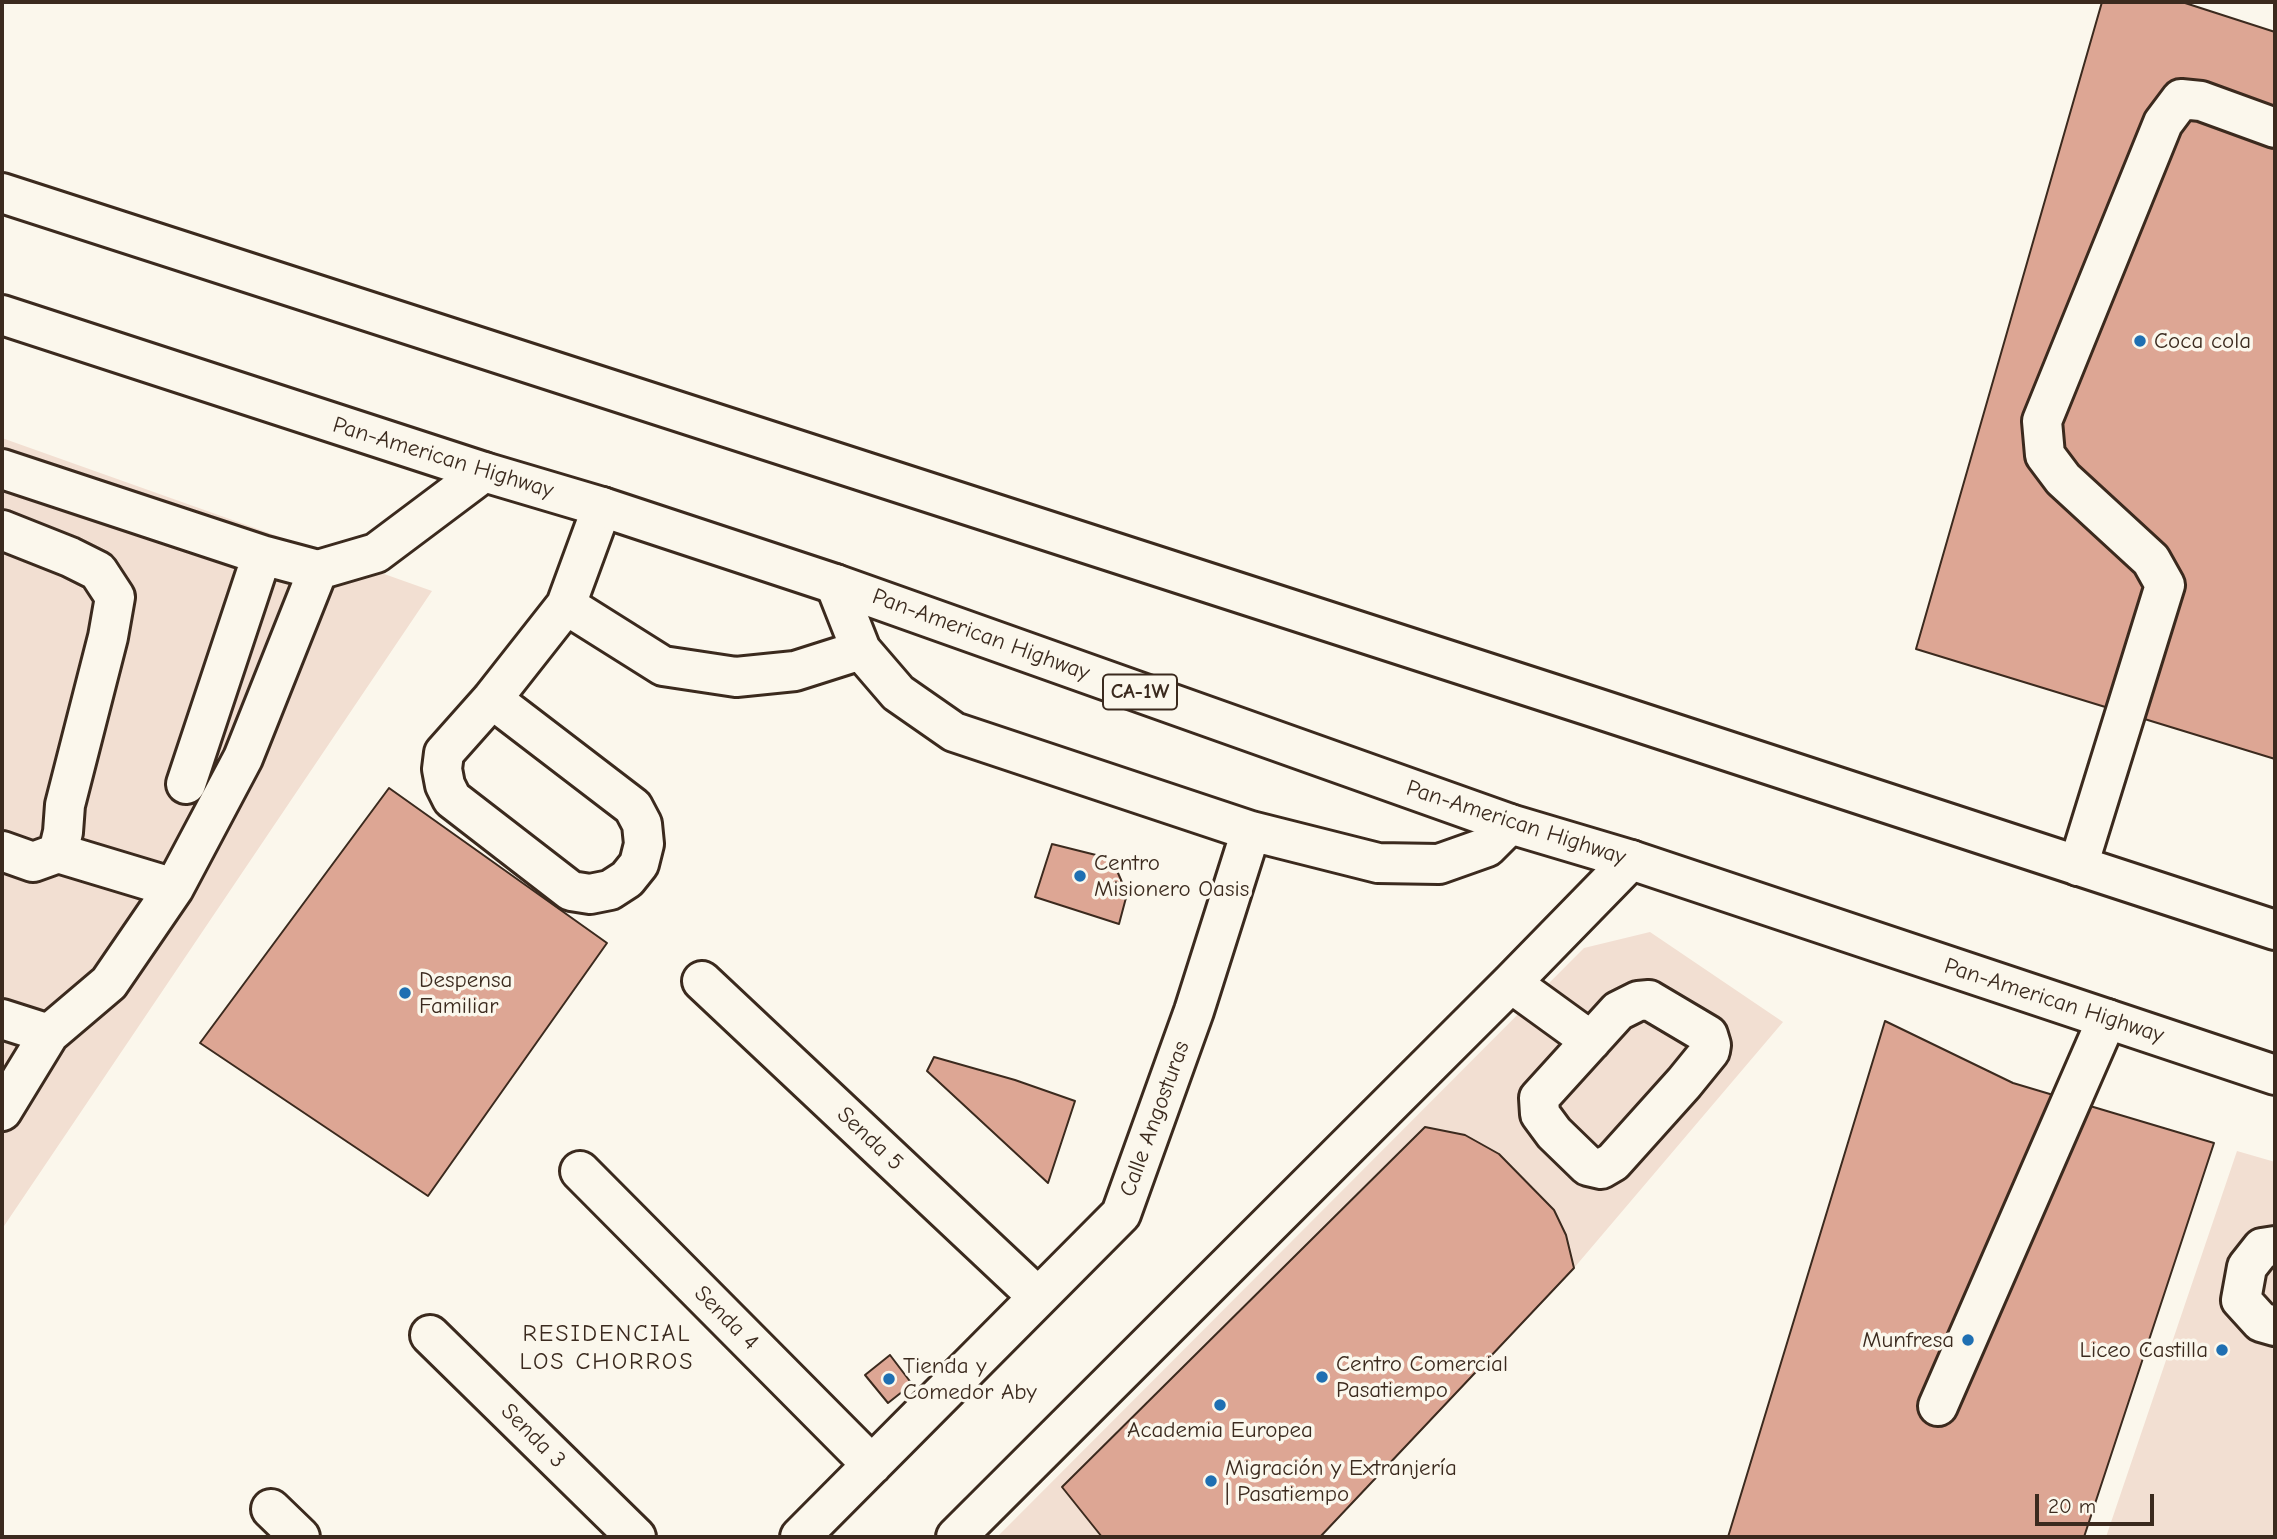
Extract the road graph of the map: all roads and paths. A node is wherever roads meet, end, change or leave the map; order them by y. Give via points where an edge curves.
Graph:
1 (2275, 128) edge
2 (2, 193) edge
3 (2, 315) edge
4 (2, 470) edge
5 (484, 472) junction
6 (602, 507) junction
7 (2, 530) edge
8 (261, 555) junction
9 (318, 570) junction
10 (835, 584) junction
11 (566, 605) junction
12 (861, 649) junction
13 (492, 699) junction
14 (186, 784) dead end
15 (1510, 824) junction
16 (1251, 831) junction
17 (2, 851) edge
18 (58, 853) junction
19 (1631, 860) junction
20 (2078, 866) junction
21 (174, 888) junction
22 (2275, 930) edge
23 (702, 981) dead end
24 (1511, 983) junction
25 (2107, 1019) junction
26 (2, 1020) edge
27 (48, 1034) junction
28 (1591, 1041) junction
29 (2275, 1075) edge
30 (2, 1111) edge
31 (580, 1171) dead end
32 (2275, 1246) edge
33 (1038, 1297) junction
34 (2275, 1326) edge
35 (430, 1335) dead end
36 (1938, 1406) dead end
37 (872, 1465) junction
38 (271, 1509) dead end
39 (300, 1537) edge
40 (636, 1537) edge
41 (800, 1537) edge
42 (956, 1537) edge

1 - 20 main road via 2201,101 2181,99 2163,122 2042,421 2045,455 2063,479 2151,559 2165,585
2 - 20 main road
3 - 5 main road, Pan-American Highway / CA-1W
4 - 8 main road
5 - 6 main road, Pan-American Highway / CA-1W
5 - 9 main road via 376,552
6 - 10 main road, Pan-American Highway / CA-1W
6 - 11 main road
7 - 18 main road via 98,571 116,597 65,805
8 - 9 main road
8 - 14 main road
9 - 21 main road via 243,758
10 - 12 main road
10 - 15 main road, Pan-American Highway / CA-1W
11 - 12 main road via 663,666 736,677 795,671
11 - 13 main road
12 - 16 main road via 898,693 954,732
13 - 13 main road via 444,753 445,785 453,799 571,891 610,890 627,879 639,864 645,844 633,807
15 - 16 main road via 1487,847 1439,864 1378,863
15 - 19 main road, Pan-American Highway / CA-1W
16 - 33 main road, Calle Angosturas via 1194,1011 1121,1214
17 - 18 main road via 33,862
18 - 21 main road
19 - 24 main road
19 - 25 main road, Pan-American Highway / CA-1W
20 - 22 main road
21 - 27 main road via 109,983
23 - 33 main road, Senda 5
24 - 28 main road
24 - 42 main road
25 - 29 main road, Pan-American Highway / CA-1W
25 - 36 main road
26 - 27 main road
27 - 30 main road
28 - 28 main road via 1541,1093 1538,1108 1554,1133 1584,1163 1601,1169 1613,1163 1712,1045 1708,1035 1649,1000 1638,1000 1618,1011
31 - 37 main road, Senda 4
32 - 34 main road via 2262,1248 2246,1267 2241,1300 2261,1322
33 - 37 main road, Calle Angosturas
35 - 40 main road, Senda 3
37 - 41 main road, Calle Angosturas
38 - 39 main road

